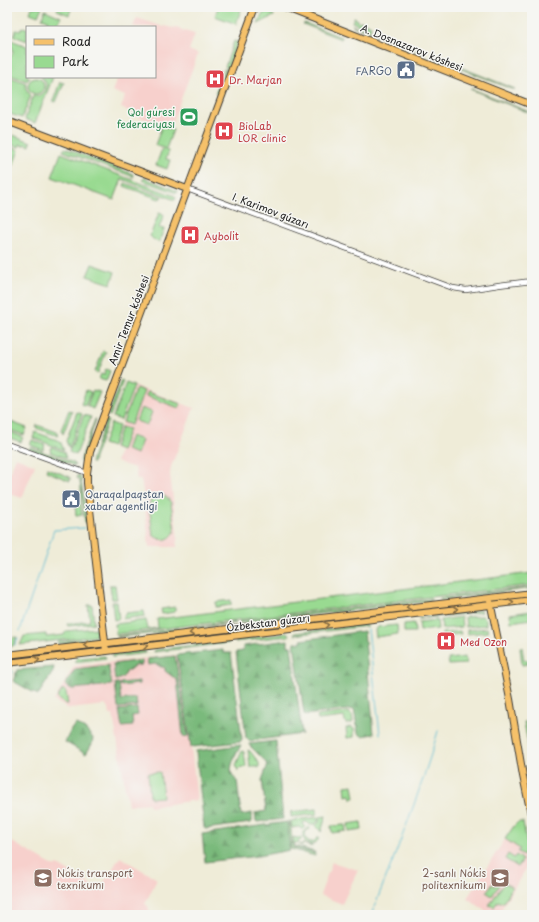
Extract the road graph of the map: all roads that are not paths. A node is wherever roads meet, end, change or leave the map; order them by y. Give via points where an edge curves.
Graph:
1 (255, 7) edge
2 (284, 7) edge
3 (532, 105) edge
4 (7, 121) edge
5 (187, 189) junction
6 (532, 281) edge
7 (7, 444) edge
8 (87, 473) junction
9 (532, 593) edge
10 (532, 600) edge
11 (490, 601) junction
12 (106, 643) junction
13 (106, 651) junction
14 (7, 655) edge
15 (7, 663) edge
16 (532, 819) edge

1 - 5 main road, Amir Temur kóshesi
2 - 3 main road, A. Dosnazarov kóshesi
4 - 5 main road, I. Karimov gúzarı
5 - 6 street, I. Karimov gúzarı via 453,288 466,290
5 - 8 main road, Amir Temur kóshesi via 97,431
7 - 8 street
8 - 12 main road, Amir Temur kóshesi
9 - 11 main road, Ózbekstan gúzarı via 502,596
11 -> 10 main road, Ózbekstan gúzarı
11 -> 12 main road, Ózbekstan gúzarı
13 -> 11 main road, Ózbekstan gúzarı
11 - 16 main road
12 - 13 main road, Amir Temur kóshesi
12 -> 14 main road, Ózbekstan gúzarı
15 -> 13 main road, Ózbekstan gúzarı

